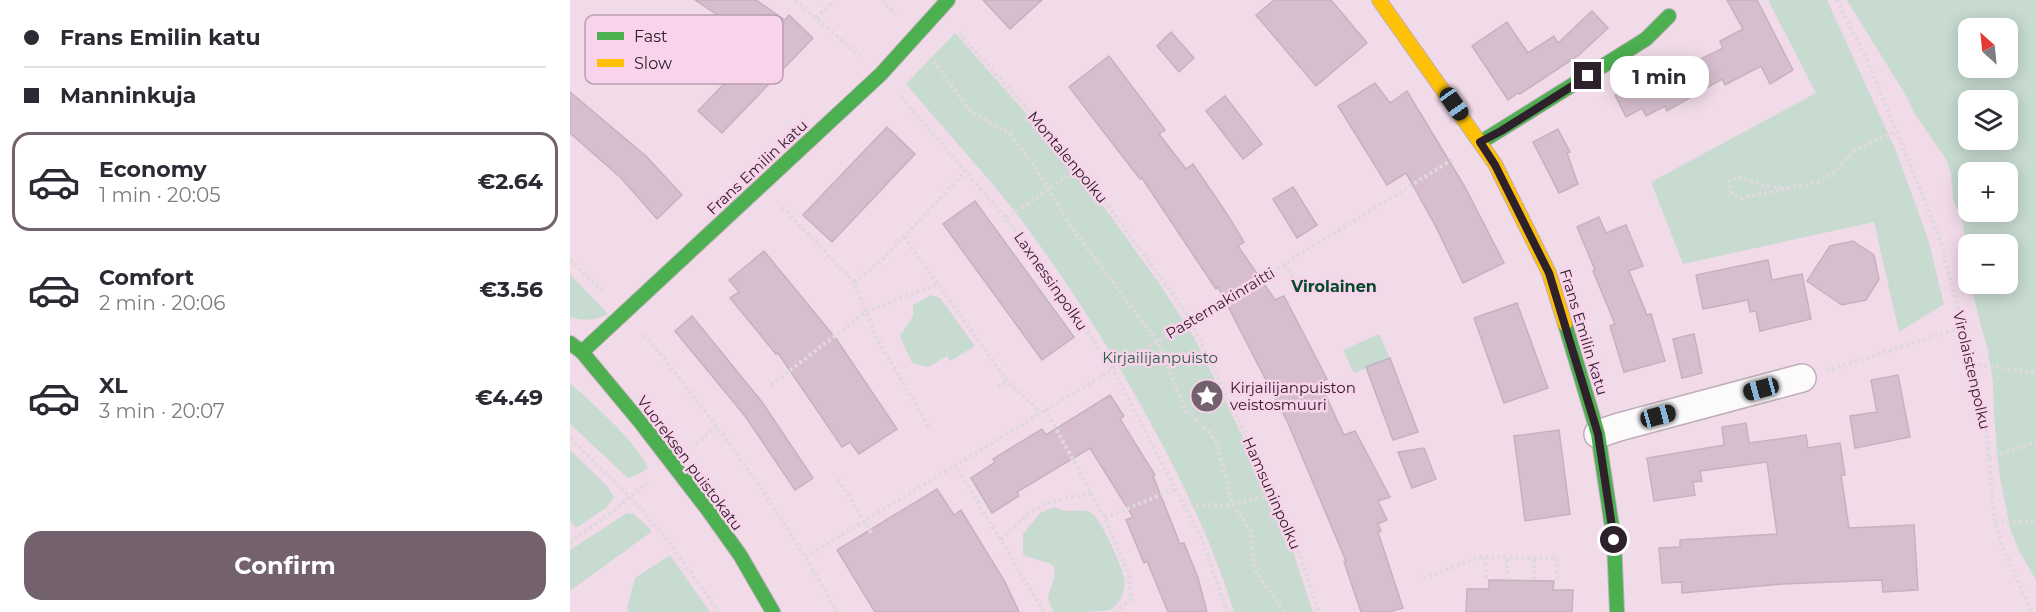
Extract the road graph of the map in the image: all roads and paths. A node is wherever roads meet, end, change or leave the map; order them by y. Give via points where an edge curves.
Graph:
1 (795, 0) edge
2 (834, 0) edge
3 (882, 0) edge
4 (948, 0) edge
5 (1379, 0) edge
6 (1837, 0) edge
7 (938, 12) junction
8 (1669, 16) dead end
9 (816, 18) junction
10 (903, 20) dead end
11 (933, 61) dead end
12 (881, 74) junction
13 (1896, 131) junction
14 (1480, 142) junction
15 (1079, 166) junction
16 (966, 171) junction
17 (1788, 188) junction
18 (1048, 190) junction
19 (779, 204) dead end
20 (1006, 218) junction
21 (904, 237) junction
22 (570, 260) edge
23 (1284, 265) junction
24 (854, 282) junction
25 (938, 284) junction
26 (1302, 284) dead end
27 (867, 311) junction
28 (1186, 312) joint
29 (625, 314) junction
30 (1192, 322) junction
31 (1962, 327) junction
32 (1156, 341) junction
33 (570, 343) edge
34 (582, 352) junction
35 (1972, 364) junction
36 (1112, 368) junction
37 (2036, 374) edge
38 (1802, 378) joint
39 (1008, 382) junction
40 (771, 385) dead end
41 (998, 387) dead end
42 (1045, 409) junction
43 (1040, 412) junction
44 (930, 429) dead end
45 (1598, 434) junction
46 (570, 438) edge
47 (2036, 442) edge
48 (1988, 459) junction
49 (955, 465) junction
50 (838, 479) dead end
51 (1175, 489) junction
52 (1091, 493) junction
53 (1275, 493) junction
54 (630, 497) junction
55 (1184, 505) junction
56 (1233, 505) junction
57 (1105, 518) junction
58 (2036, 521) edge
59 (864, 522) junction
60 (1995, 523) junction
61 (872, 534) dead end
62 (1001, 540) junction
63 (570, 543) edge
64 (806, 557) junction
65 (1485, 557) junction
66 (1508, 557) junction
67 (1534, 558) junction
68 (1423, 578) dead end
69 (1486, 580) dead end
70 (1507, 580) dead end
71 (1534, 580) dead end
72 (1557, 580) dead end
73 (719, 612) edge
74 (773, 612) edge
75 (837, 612) edge
76 (1044, 612) edge
77 (1116, 612) edge
78 (1227, 612) edge
79 (1284, 612) edge
80 (1319, 612) edge
81 (1617, 612) edge
82 (2032, 612) edge

1 - 9 path, Laxnessinpolku
2 - 9 path
3 - 10 path
4 - 7 street, Frans Emilin katu
5 - 14 street, Frans Emilin katu
6 - 13 path, Virolaistenpolku
7 - 12 street, Frans Emilin katu
7 - 15 path, Montalenpolku
8 - 14 street via 1646,39
9 - 12 path, Laxnessinpolku
11 - 18 path via 971,112 1010,134
12 - 16 path, Laxnessinpolku
12 - 29 street, Frans Emilin katu
13 - 17 path via 1855,150 1819,182
13 - 31 path, Virolaistenpolku via 1940,240
14 - 23 path, Pasternakinraitti
14 - 45 street, Frans Emilin katu via 1549,273
15 - 18 path
15 - 28 path, Montalenpolku
16 - 20 path, Laxnessinpolku
16 - 21 path
17 - 17 path via 1741,198 1732,195 1729,181 1737,177
18 - 20 path
18 - 32 path
19 - 24 path
20 - 36 path, Laxnessinpolku
21 - 24 path
21 - 25 path
22 - 29 path
23 - 26 path
23 - 30 path, Pasternakinraitti
24 - 27 path
25 - 27 path
25 - 39 path
27 - 40 path
27 - 44 path via 877,338
28 - 30 path, Hamsuninpolku
29 - 34 street, Frans Emilin katu
29 - 64 path via 718,426
30 - 32 path, Pasternakinraitti
30 - 53 path, Hamsuninpolku
31 - 35 path, Virolaistenpolku
31 - 38 path
32 - 36 path, Pasternakinraitti
32 - 56 path via 1186,411 1217,445
33 - 34 street, Vuoreksen puistokatu
34 - 74 street, Vuoreksen puistokatu via 708,510
35 - 37 path
35 - 48 path, Virolaistenpolku via 1986,428
36 - 42 path, Pasternakinraitti
36 - 51 path, Laxnessinpolku
38 - 45 street
39 - 41 path
39 - 43 path
42 - 43 path, Pasternakinraitti
42 - 52 path
43 - 49 path, Pasternakinraitti
45 - 81 street, Frans Emilin katu via 1614,540
46 - 54 path
47 - 48 path
48 - 60 path, Virolaistenpolku
49 - 59 path, Pasternakinraitti
49 - 62 path
50 - 59 path
51 - 55 path, Laxnessinpolku
51 - 57 path
52 - 57 path
52 - 62 path via 1046,503 1029,513
53 - 56 path
53 - 80 path, Hamsuninpolku
54 - 63 path
54 - 73 path via 666,538
55 - 56 path
55 - 78 path, Laxnessinpolku via 1202,540
56 - 79 path via 1250,529 1258,575
57 - 77 path via 1130,576 1131,599
58 - 60 path
59 - 61 path
59 - 64 path, Pasternakinraitti
60 - 82 path, Virolaistenpolku
62 - 76 path
64 - 75 path
65 - 66 path
65 - 68 path
65 - 69 path
66 - 67 path
66 - 70 path
67 - 71 path
67 - 72 path via 1557,558

